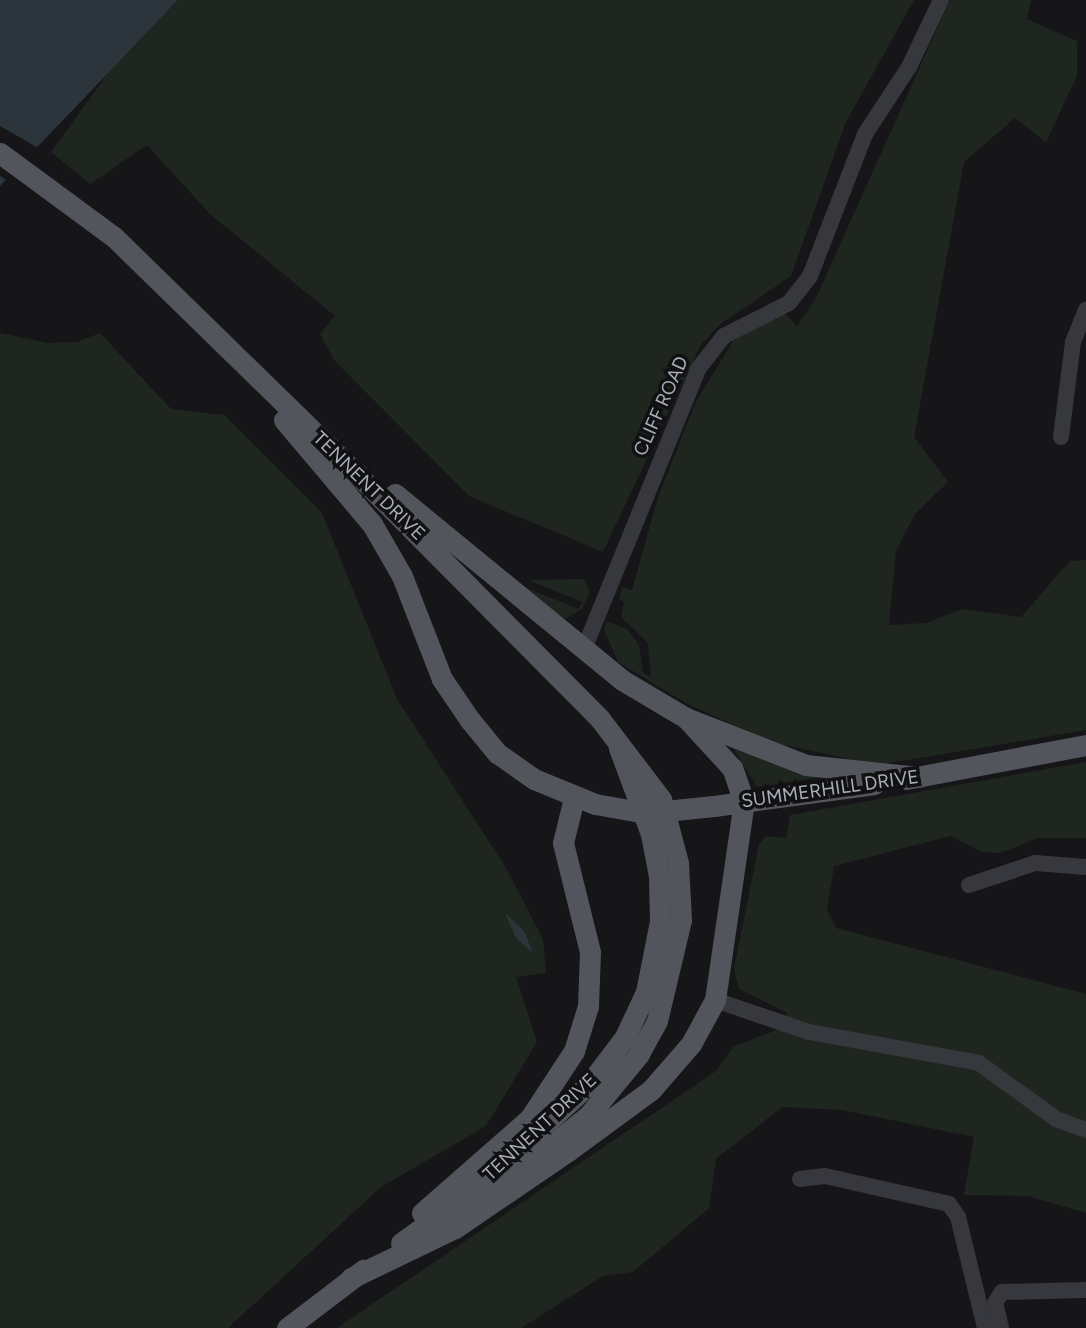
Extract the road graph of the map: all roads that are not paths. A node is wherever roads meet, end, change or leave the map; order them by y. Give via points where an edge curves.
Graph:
1 (941, 0) edge
2 (0, 153) edge
3 (1086, 309) edge
4 (201, 322) junction
5 (287, 406) junction
6 (1061, 437) dead end
7 (584, 649) junction
8 (686, 718) junction
9 (1086, 745) edge
10 (918, 777) junction
11 (584, 801) junction
12 (744, 802) junction
13 (1086, 867) edge
14 (969, 885) dead end
15 (715, 1000) junction
16 (1086, 1130) edge
17 (800, 1179) dead end
18 (351, 1278) junction
19 (1086, 1290) edge
20 (287, 1328) edge
21 (985, 1328) edge
22 (1000, 1328) edge

1 - 7 street, CLIFF ROAD via 909,67 865,134 805,285 789,303 724,336 698,369
2 - 4 main road, TENNENT DRIVE via 114,237
3 - 6 street via 1073,342
4 - 5 main road, TENNENT DRIVE
4 - 11 main road via 372,524 402,576 442,679 470,720 497,753
5 - 7 main road
5 - 18 main road, TENNENT DRIVE via 495,610 649,776 672,834 681,920 670,983 639,1054 588,1116 528,1164 470,1193
7 - 8 main road
8 - 10 main road via 806,765
8 - 12 main road via 732,768
9 - 10 main road, SUMMERHILL DRIVE
10 - 12 main road, SUMMERHILL DRIVE
11 - 12 main road, SUMMERHILL DRIVE, bridge via 646,813
11 - 18 main road via 563,843 590,952 588,1006 574,1051 530,1118
12 - 15 main road
13 - 14 street via 1035,863
15 - 16 street via 809,1032 979,1063 1056,1119
15 - 18 main road via 680,1060 632,1106 455,1228
17 - 21 street via 825,1176 949,1204 958,1217
18 - 20 main road, TENNENT DRIVE
19 - 22 street via 1002,1292 995,1303

